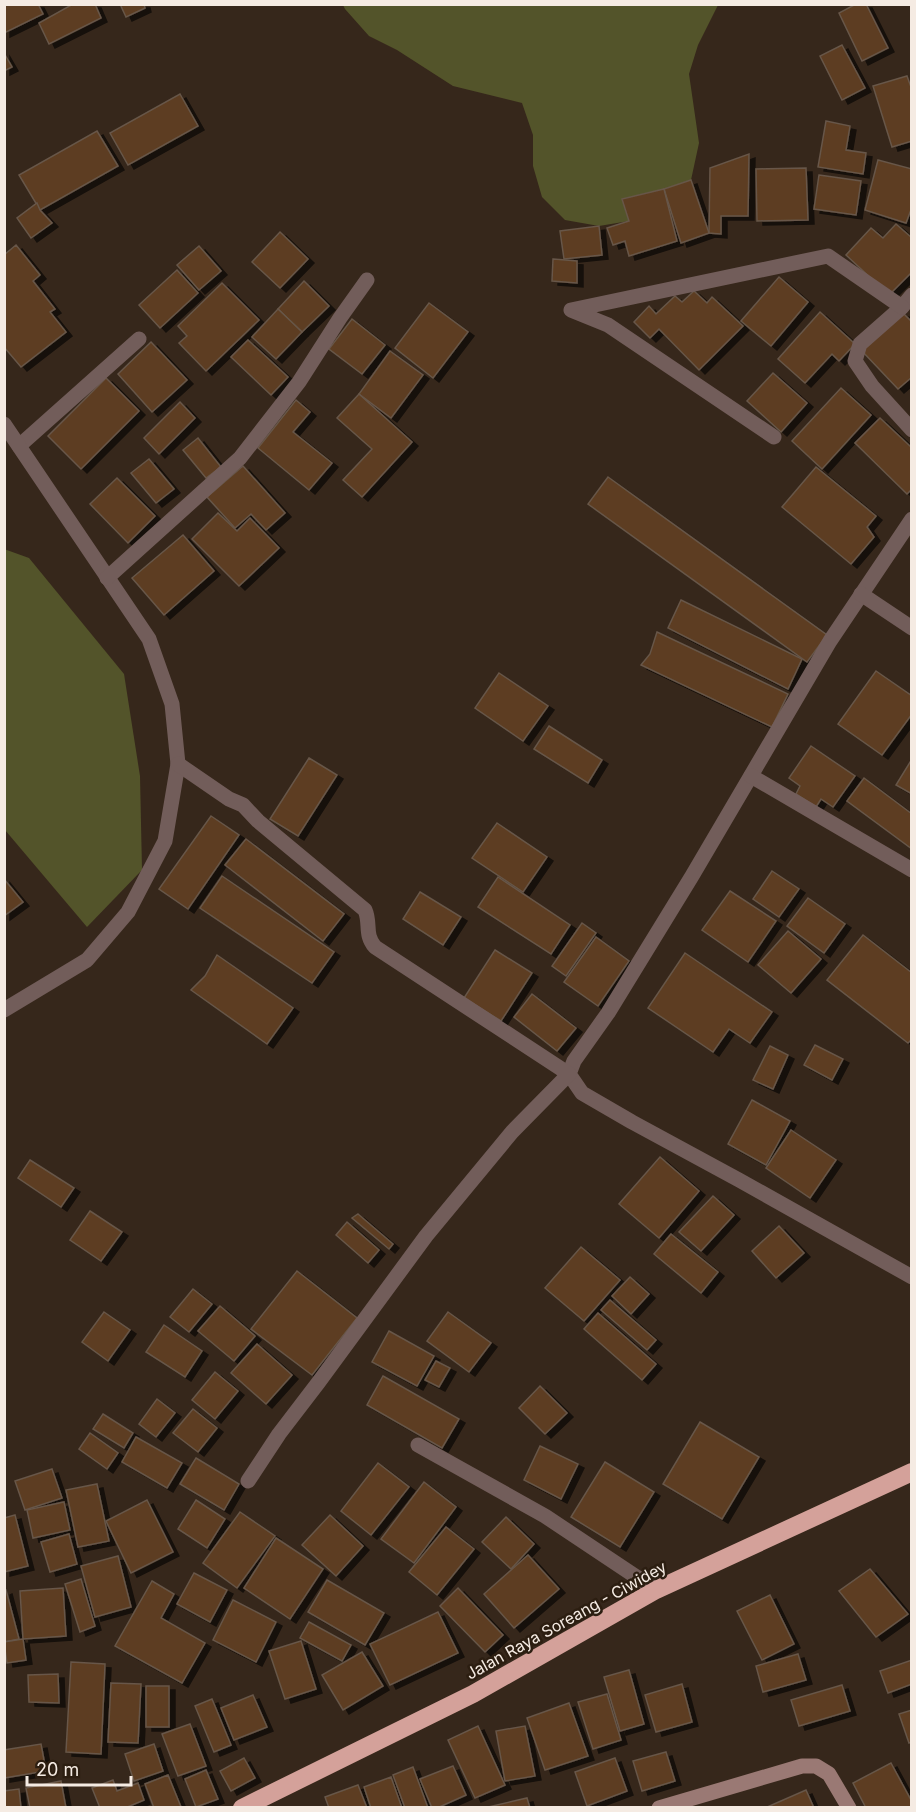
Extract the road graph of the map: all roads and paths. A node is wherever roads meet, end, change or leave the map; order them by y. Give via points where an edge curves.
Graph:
1 (367, 280) dead end
2 (907, 301) edge
3 (139, 339) dead end
4 (4, 424) edge
5 (912, 430) edge
6 (774, 437) dead end
7 (19, 446) junction
8 (912, 519) edge
9 (107, 578) junction
10 (861, 594) junction
11 (912, 628) edge
12 (178, 764) junction
13 (751, 776) junction
14 (912, 870) edge
15 (4, 1010) edge
16 (569, 1074) junction
17 (912, 1277) edge
18 (418, 1445) dead end
19 (912, 1472) edge
20 (248, 1481) dead end
21 (656, 1590) junction
22 (242, 1808) edge
23 (659, 1808) edge
24 (849, 1808) edge

1 - 9 street via 299,382 240,458
2 - 5 street via 860,344 855,361
2 - 6 street via 828,256 571,310 609,325
3 - 7 street
4 - 7 street
7 - 9 street
8 - 10 street
9 - 12 street via 149,639 172,704
10 - 11 street
10 - 13 street
12 - 15 street via 165,841 128,912 87,960
12 - 16 street via 243,805 365,910 368,939 375,947
13 - 14 street
13 - 16 street
16 - 17 street via 582,1092 622,1116
16 - 20 street via 512,1132 426,1236
18 - 21 street via 545,1516
19 - 21 highway, Jalan Raya Soreang - Ciwidey
21 - 22 highway, Jalan Raya Soreang - Ciwidey via 473,1694
23 - 24 street via 802,1766 816,1766 829,1774

